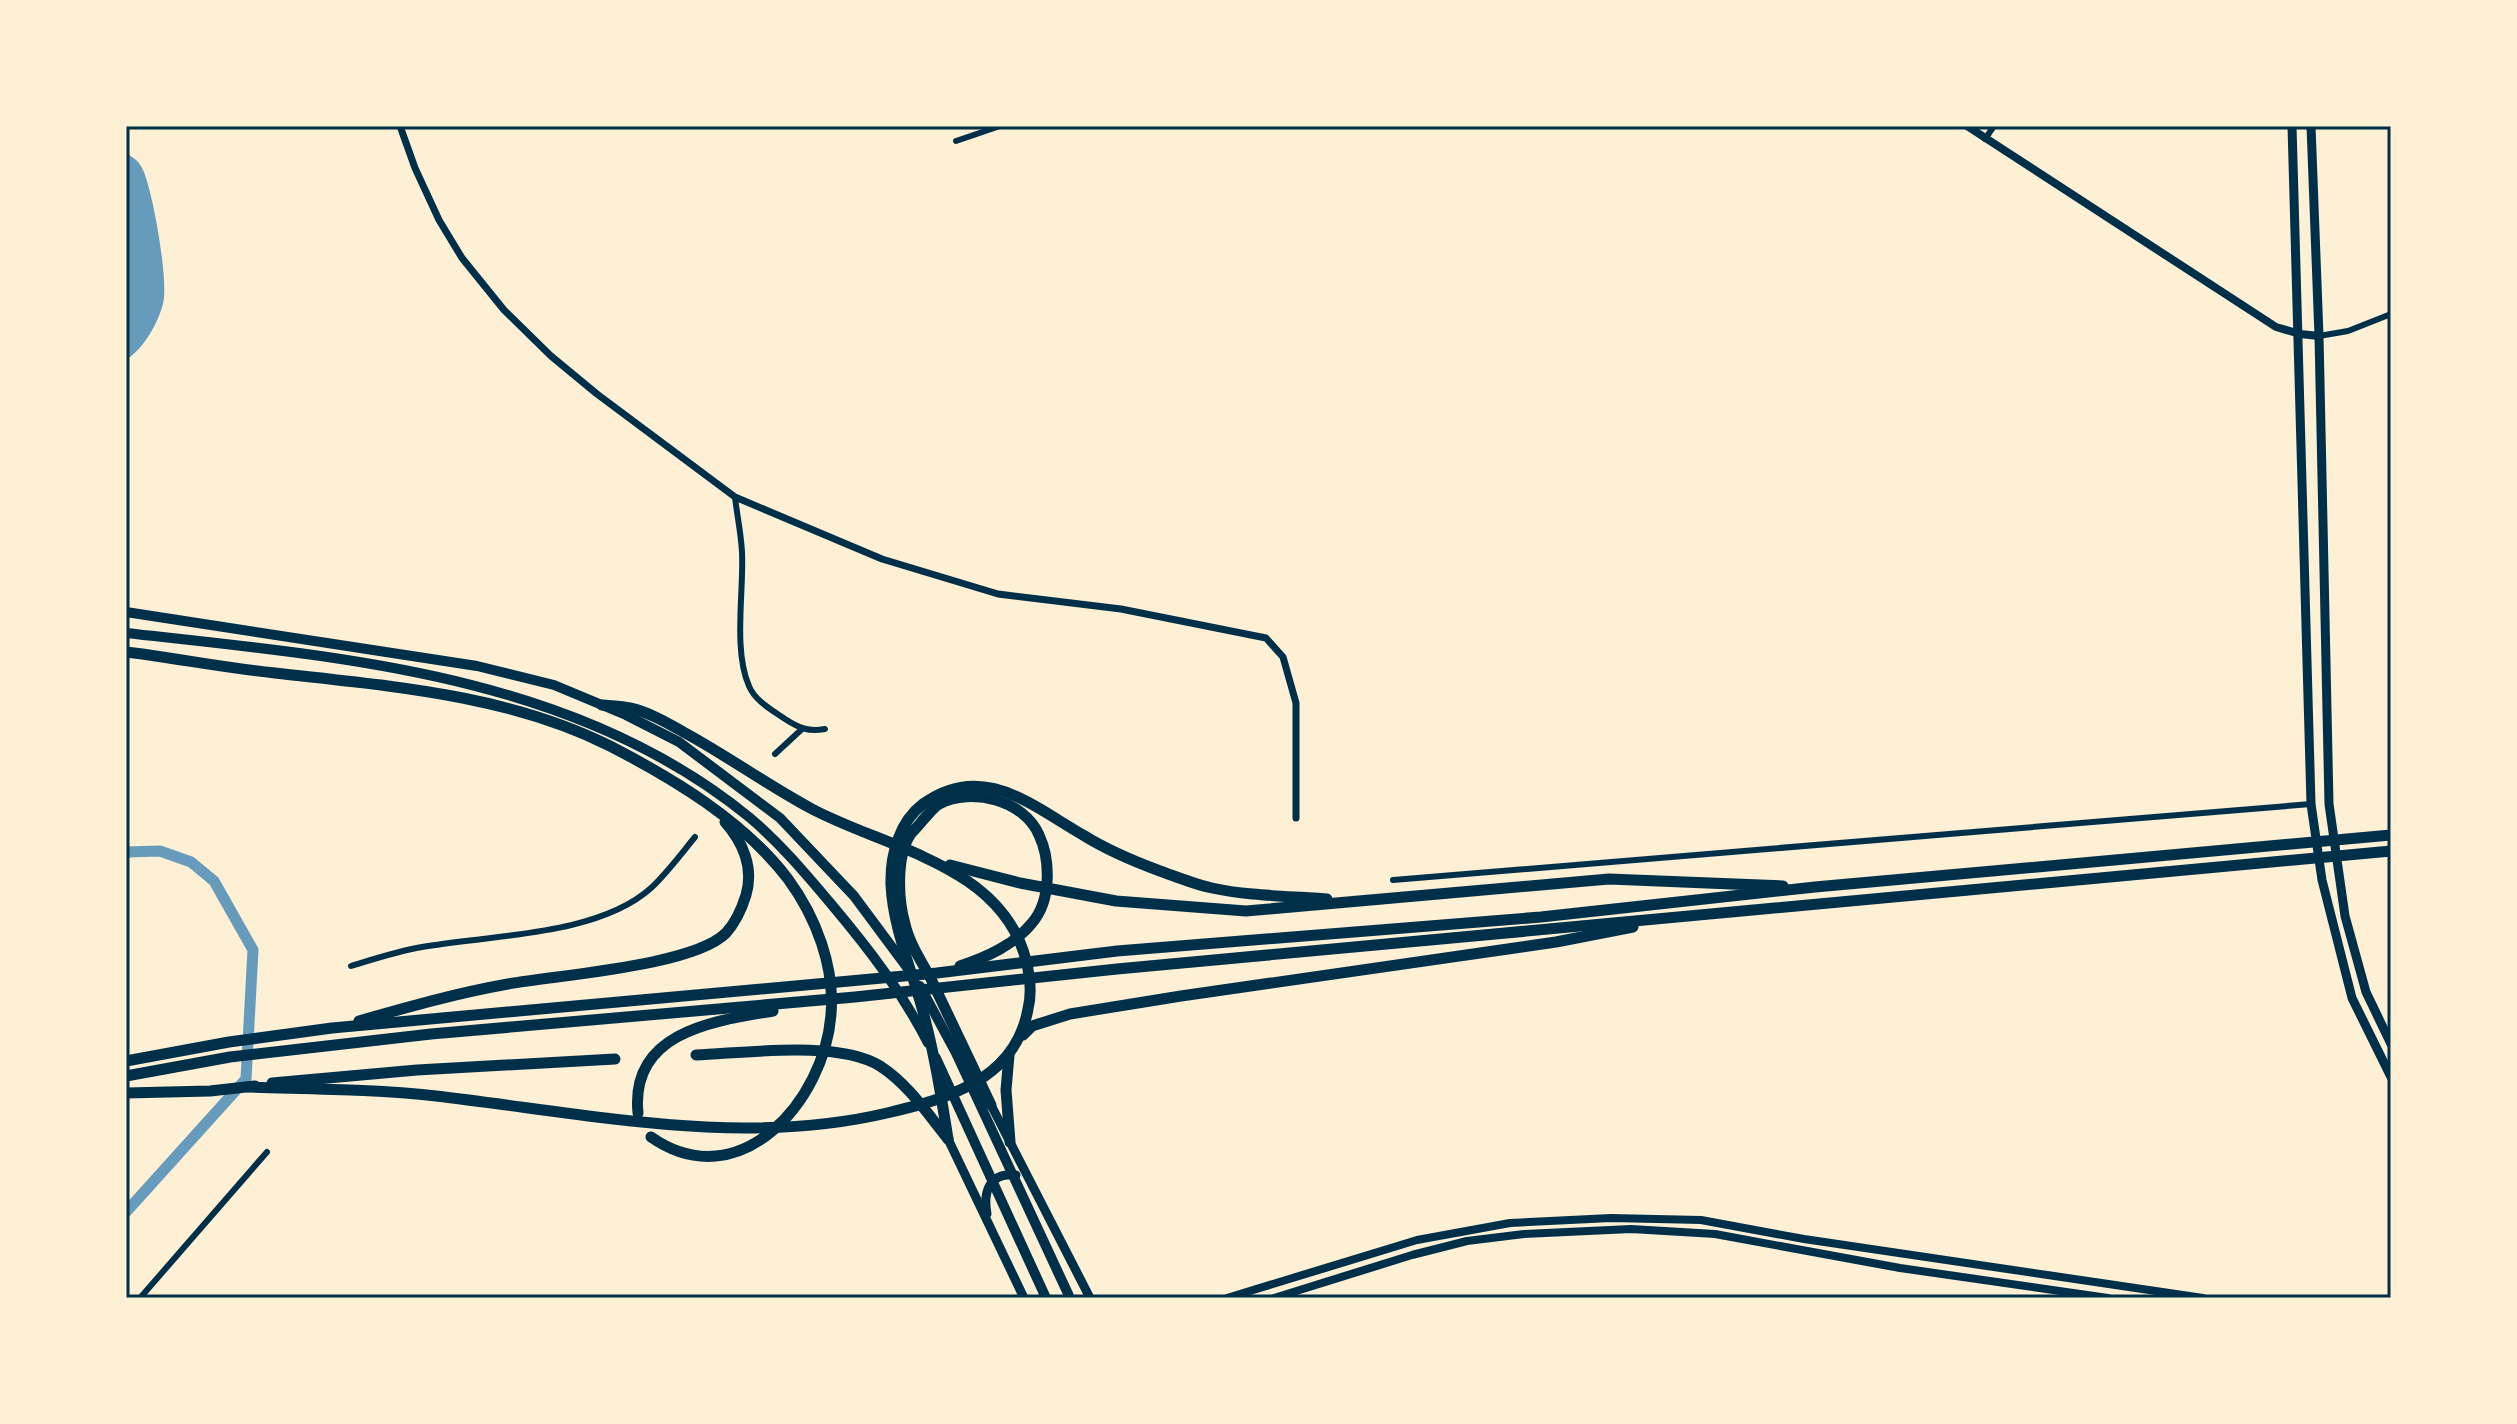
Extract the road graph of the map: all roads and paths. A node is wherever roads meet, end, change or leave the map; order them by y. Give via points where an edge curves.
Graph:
1 (400, 126) edge
2 (1000, 126) edge
3 (1967, 126) edge
4 (1994, 126) edge
5 (2292, 126) edge
6 (2311, 126) edge
7 (1985, 139) junction
8 (956, 141) dead end
9 (2391, 314) edge
10 (2300, 334) junction
11 (2319, 336) junction
12 (735, 497) junction
13 (126, 612) edge
14 (126, 633) edge
15 (126, 652) edge
16 (602, 705) junction
17 (802, 729) junction
18 (825, 729) dead end
19 (775, 754) dead end
20 (704, 803) junction
21 (2311, 804) junction
22 (1296, 818) dead end
23 (2391, 835) edge
24 (695, 837) dead end
25 (2391, 851) edge
26 (929, 860) junction
27 (1393, 880) dead end
28 (1815, 887) junction
29 (1355, 902) junction
30 (1707, 914) junction
31 (351, 966) dead end
32 (937, 973) junction
33 (855, 997) junction
34 (332, 1028) junction
35 (2391, 1044) edge
36 (696, 1055) dead end
37 (935, 1057) junction
38 (615, 1059) dead end
39 (126, 1061) edge
40 (126, 1076) edge
41 (2391, 1077) edge
42 (248, 1087) junction
43 (126, 1093) edge
44 (991, 1105) joint
45 (638, 1113) dead end
46 (651, 1137) dead end
47 (948, 1139) junction
48 (1010, 1142) junction
49 (267, 1152) dead end
50 (1037, 1197) junction
51 (994, 1235) junction
52 (140, 1298) edge
53 (1024, 1298) edge
54 (1046, 1298) edge
55 (1070, 1298) edge
56 (1090, 1298) edge
57 (1227, 1298) edge
58 (1274, 1298) edge
59 (2108, 1298) edge
60 (2203, 1298) edge

1 - 12 street via 439,220 504,310 597,394
2 - 8 street
3 - 7 main road
4 - 7 street
5 - 10 main road
6 - 11 main road
7 - 10 main road via 2276,327
9 - 11 street
10 - 11 main road
10 - 21 main road
11 - 35 main road via 2329,804 2345,916 2366,992
12 - 17 street via 742,551 744,671 755,697
12 - 22 street via 882,559 998,594 1121,609 1266,638 1283,657 1296,703
13 - 16 highway via 477,666 554,685
14 - 37 highway via 428,674 503,692 646,749 707,787 783,849 878,959
15 - 20 highway via 499,705 608,746
16 - 26 highway via 632,708 666,722 811,808
16 - 55 highway via 679,742 723,773 780,818 854,896 928,999
17 - 18 street
17 - 19 street
20 - 34 highway via 728,825 748,864 749,886 742,907 717,940 685,954 505,984
20 - 46 highway via 759,846 807,911 827,962 831,1005 825,1049 806,1092 786,1120 740,1151 693,1154
21 - 27 street
21 - 41 main road via 2322,880 2349,987
23 - 28 highway
24 - 31 street via 650,889 617,909 572,925 422,947
25 - 30 highway
26 - 29 highway via 1116,901 1246,911
26 - 42 highway via 972,884 1001,911 1020,941 1029,1004 1017,1045 987,1076 913,1107 804,1127 716,1126 431,1095
28 - 29 highway via 1609,879
28 - 32 highway via 1541,917 1117,951
29 - 37 highway via 1214,888 1128,858 996,787 954,788 916,809 900,829 892,865 893,904
30 - 33 highway
30 - 48 highway via 1556,942 1054,1017 1025,1032 1007,1060
32 - 34 highway
32 - 44 highway via 986,957 1017,938 1035,921 1046,892 1047,865 1039,835 1029,820 992,798 965,796 938,805 909,836 901,892 905,925
33 - 40 highway via 311,1047
33 - 45 highway via 686,1031 662,1046 647,1065 636,1095
34 - 39 highway
36 - 47 highway via 855,1055 903,1083
37 - 47 highway
37 - 54 highway
38 - 42 highway via 319,1077
42 - 43 highway
44 - 48 main road
47 - 51 main road
48 - 50 main road
49 - 52 street
50 - 51 main road via 1016,1175 998,1176 989,1183 986,1206
50 - 56 main road
51 - 53 main road
57 - 60 main road via 1417,1240 1510,1223 1622,1218 1701,1220
58 - 59 main road via 1467,1241 1610,1229 1715,1234

